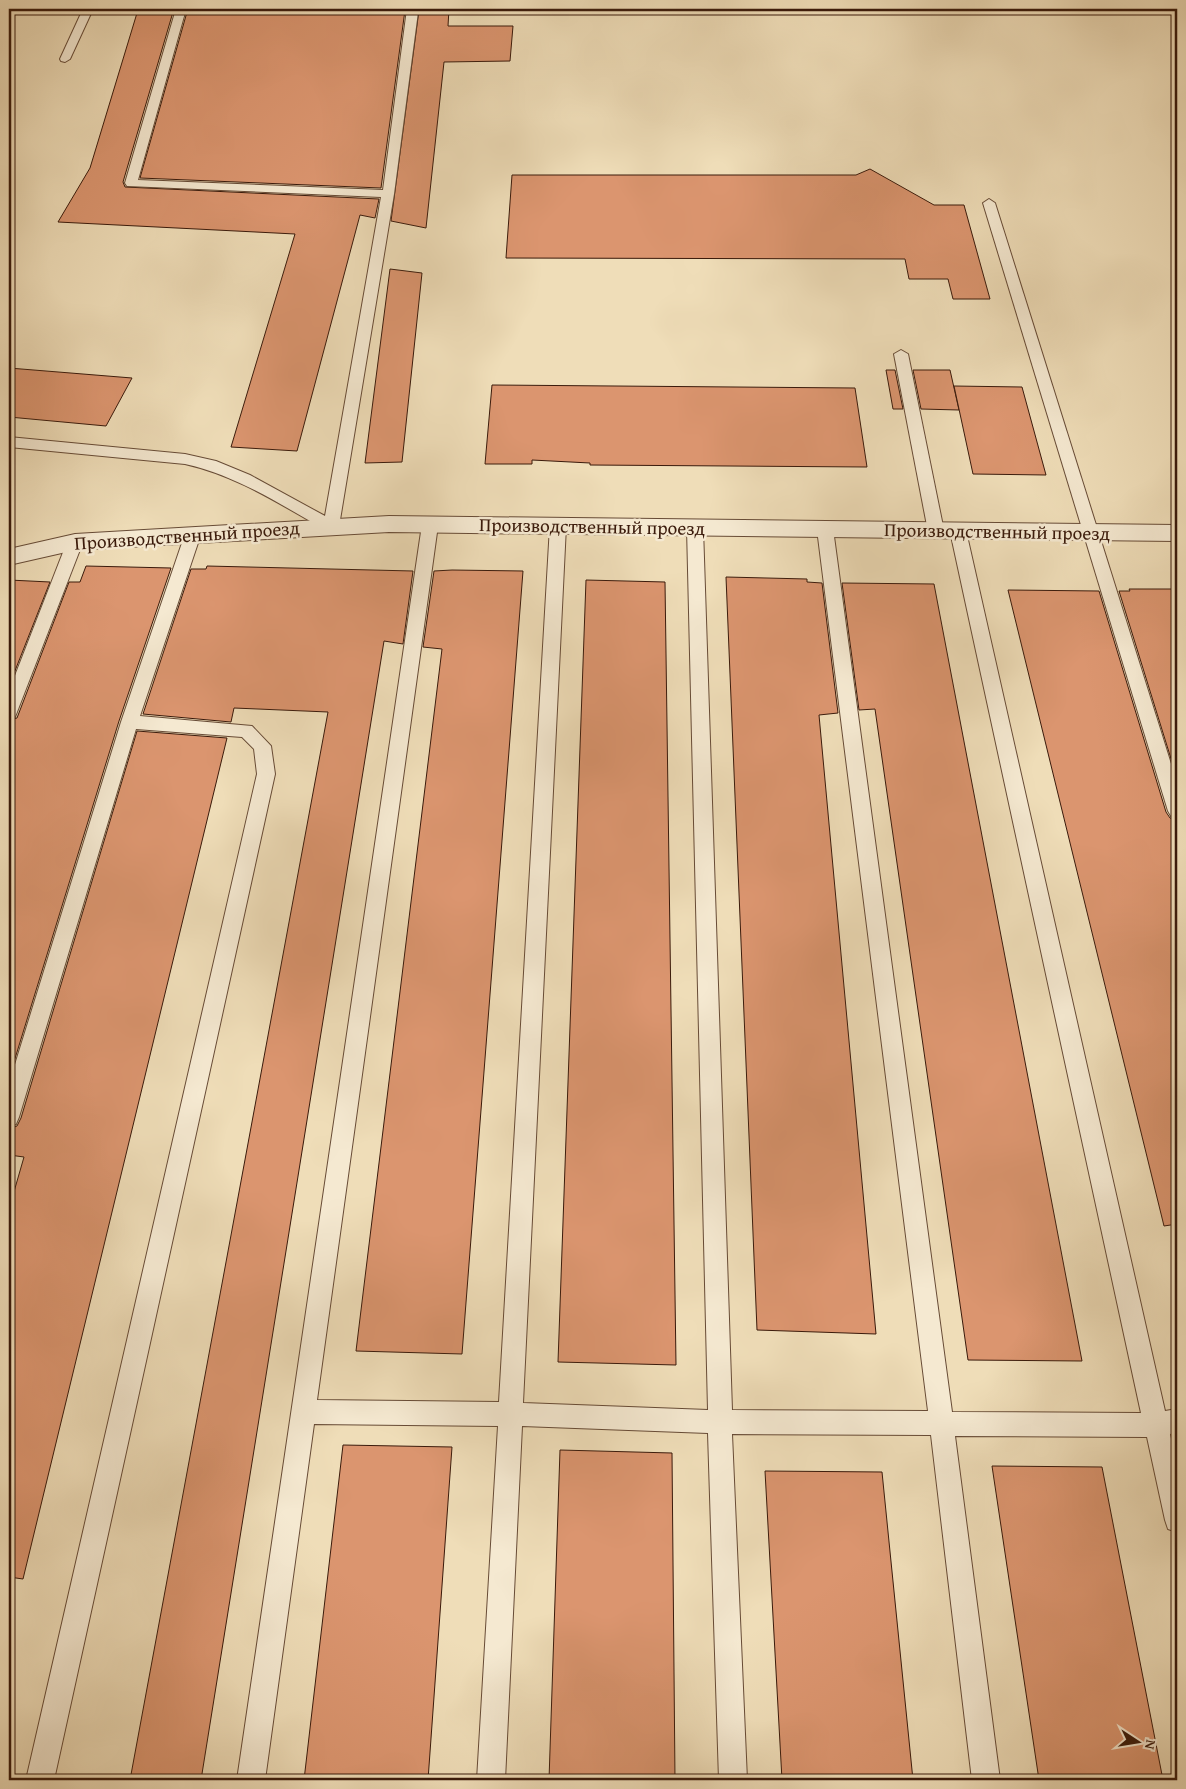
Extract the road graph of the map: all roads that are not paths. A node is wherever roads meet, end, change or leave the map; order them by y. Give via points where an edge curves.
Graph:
1 (88, 9) edge
2 (180, 9) edge
3 (412, 9) edge
4 (65, 59) dead end
5 (388, 194) junction
6 (989, 203) dead end
7 (901, 354) dead end
8 (9, 442) edge
9 (430, 524) junction
10 (331, 526) junction
11 (558, 526) junction
12 (695, 528) junction
13 (825, 529) junction
14 (936, 531) junction
15 (958, 531) junction
16 (1091, 532) junction
17 (1177, 533) edge
18 (193, 534) junction
19 (75, 542) junction
20 (9, 557) edge
21 (9, 712) edge
22 (130, 722) junction
23 (1177, 811) edge
24 (9, 1117) edge
25 (303, 1412) junction
26 (511, 1414) junction
27 (720, 1422) junction
28 (1167, 1423) edge
29 (942, 1424) junction
30 (1177, 1520) edge
31 (40, 1780) edge
32 (252, 1780) edge
33 (491, 1780) edge
34 (733, 1780) edge
35 (986, 1780) edge

1 - 4 lane
2 - 5 lane via 131,183
3 - 5 lane
5 - 10 lane
6 - 16 lane
7 - 14 lane
8 - 10 lane via 186,459 216,466
9 - 10 street, Производственный проезд
9 - 11 street, Производственный проезд
9 - 25 lane
10 - 18 street, Производственный проезд
11 - 12 street, Производственный проезд
11 - 26 lane
12 - 13 street, Производственный проезд
12 - 27 lane
13 - 14 street, Производственный проезд
13 - 29 lane
14 - 15 street, Производственный проезд
15 - 16 street, Производственный проезд
15 - 28 lane
16 - 17 street, Производственный проезд
16 - 23 lane
18 - 19 street, Производственный проезд
18 - 22 lane
19 - 20 street, Производственный проезд
19 - 21 lane
22 - 24 lane
22 - 31 lane via 246,731 262,746 266,774
25 - 26 lane
25 - 32 lane
26 - 27 lane
26 - 33 lane
27 - 29 lane
27 - 34 lane
28 - 29 lane
28 - 30 lane
29 - 35 lane

